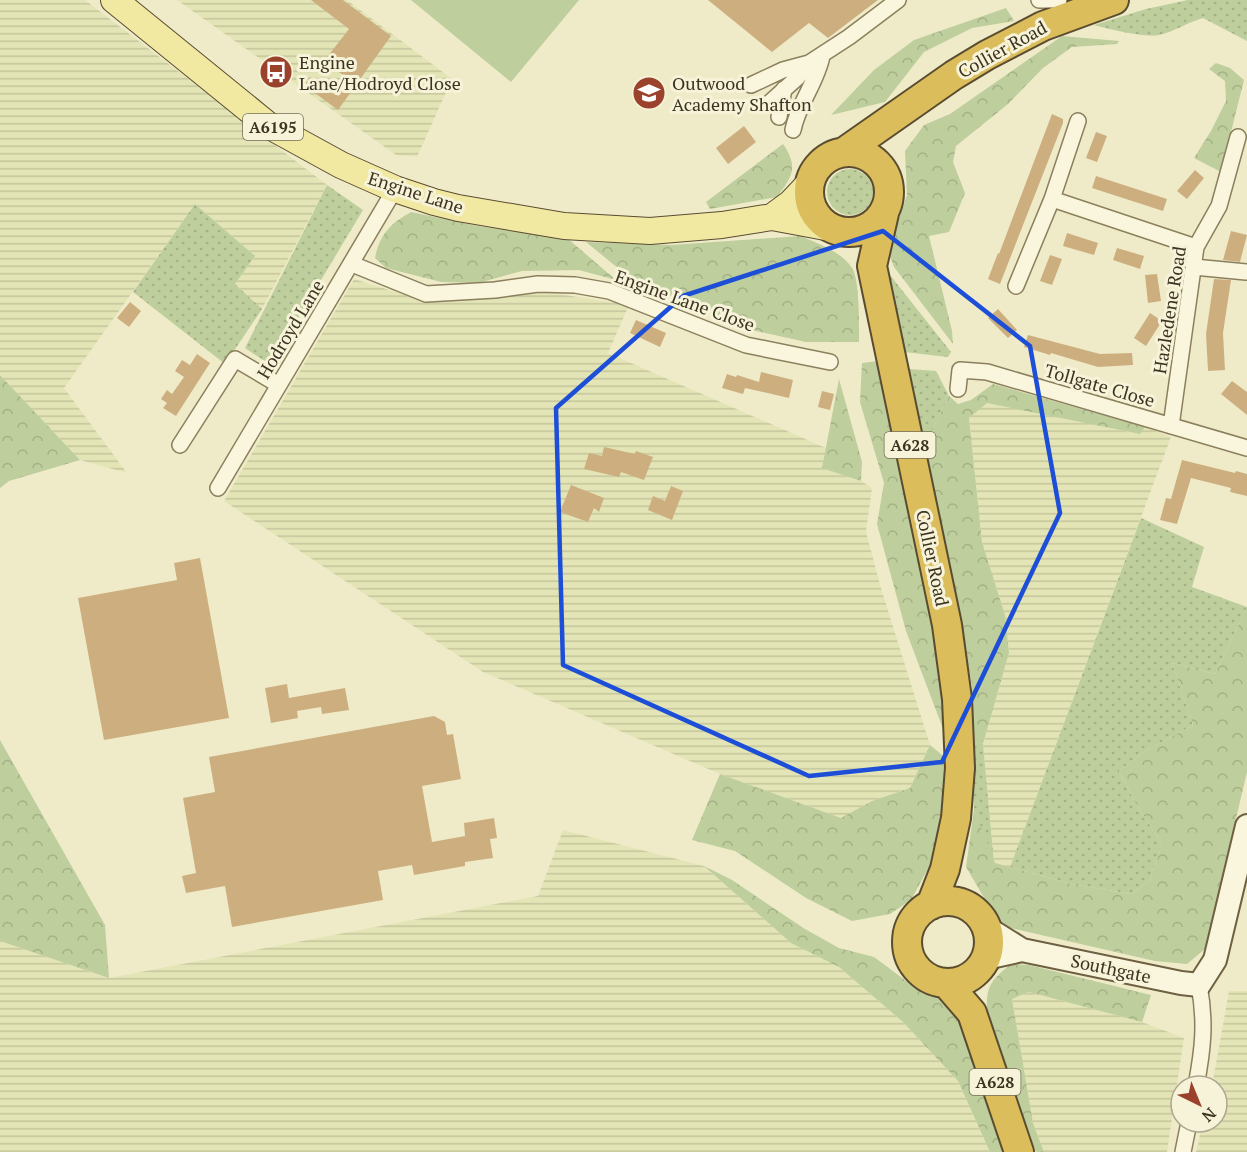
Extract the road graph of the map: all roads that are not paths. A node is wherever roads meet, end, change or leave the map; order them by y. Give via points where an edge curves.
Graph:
1 (114, 0) edge
2 (898, 0) edge
3 (1038, 0) edge
4 (1059, 0) edge
5 (1114, 0) edge
6 (816, 59) junction
7 (784, 89) junction
8 (900, 115) junction
9 (779, 117) dead end
10 (1078, 121) dead end
11 (793, 130) dead end
12 (1238, 137) dead end
13 (844, 152) junction
14 (885, 175) junction
15 (810, 184) junction
16 (395, 189) junction
17 (1052, 198) junction
18 (885, 209) junction
19 (772, 217) junction
20 (834, 229) junction
21 (1196, 247) junction
22 (352, 264) junction
23 (872, 266) junction
24 (1194, 267) junction
25 (1246, 272) edge
26 (1016, 286) dead end
27 (830, 362) dead end
28 (279, 385) junction
29 (958, 388) dead end
30 (1171, 426) junction
31 (180, 445) dead end
32 (1247, 448) edge
33 (218, 489) dead end
34 (1247, 826) edge
35 (949, 853) junction
36 (1242, 874) edge
37 (960, 902) junction
38 (931, 905) junction
39 (987, 928) junction
40 (1022, 950) junction
41 (983, 963) junction
42 (947, 984) junction
43 (1199, 985) junction
44 (972, 1013) junction
45 (1198, 1074) edge
46 (1187, 1134) edge
47 (1019, 1152) edge
48 (1183, 1152) edge

1 - 16 main road, Engine Lane / A6195 via 268,125
2 - 6 street
3 - 4 street
5 - 8 highway, Collier Road via 1053,21 1006,45 954,75
6 - 7 street
6 - 7 street via 795,77 759,95
6 - 11 street via 819,69 799,108
7 - 9 street
8 - 13 highway, Collier Road
8 - 14 highway, A628 via 888,145
10 - 17 street
12 - 21 street, Hazledene Road via 1219,206
13 - 14 highway via 868,157
13 - 15 highway via 821,163
14 - 18 highway, A628 via 889,192
15 - 19 main road, Engine Lane / A6195
15 - 20 highway, A628 via 815,214
16 - 19 main road, Engine Lane / A6195 via 458,208 564,226 650,231
16 - 22 street, Hodroyd Lane
17 - 21 street
17 - 26 street
18 - 20 highway via 870,226 849,232
18 - 23 highway, Collier Road / A628
19 - 20 main road, Engine Lane / A6195
20 - 23 highway, Collier Road / A628 via 847,237
21 - 24 street, Hazledene Road
22 - 27 street, Engine Lane Close via 426,294 538,284 609,291 746,345
22 - 28 street, Hodroyd Lane
23 - 35 highway, Collier Road / A628 via 947,625 956,688 960,768
24 - 25 street
24 - 30 street, Hazledene Road
28 - 31 street via 235,359
28 - 33 street, Hodroyd Lane
29 - 30 street, Tollgate Close via 960,370 987,372
30 - 32 street, Tollgate Close
34 - 36 street
35 - 37 highway, Collier Road / A628
35 - 38 highway, Collier Road
36 - 43 street via 1215,960
37 - 38 highway
37 - 39 highway via 976,912
38 - 42 highway, A628 via 921,910 909,928 908,952 918,971
39 - 40 street, Southgate
39 - 41 highway via 989,948
40 - 41 street, Southgate
40 - 43 street, Southgate
41 - 42 highway via 970,977
41 - 44 highway
42 - 44 highway, A628
43 - 45 street via 1203,1047
44 - 47 highway, A628
46 - 48 street

